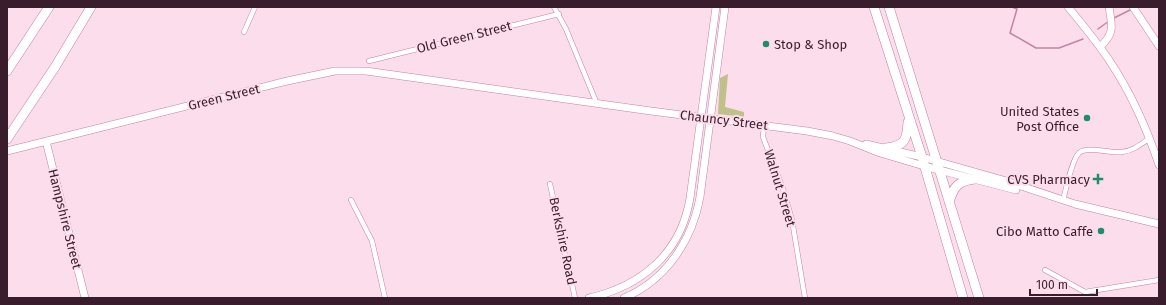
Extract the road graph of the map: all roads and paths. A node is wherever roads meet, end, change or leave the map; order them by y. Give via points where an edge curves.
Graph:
1 (50, 7) edge
2 (91, 7) edge
3 (255, 7) edge
4 (554, 7) edge
5 (716, 7) edge
6 (725, 7) edge
7 (874, 7) edge
8 (889, 7) edge
9 (1068, 7) edge
10 (1109, 7) edge
11 (1134, 8) edge
12 (558, 14) junction
13 (244, 32) dead end
14 (1159, 46) edge
15 (1100, 47) junction
16 (369, 61) dead end
17 (7, 71) edge
18 (445, 82) joint
19 (597, 104) junction
20 (908, 116) junction
21 (701, 118) junction
22 (710, 119) junction
23 (764, 125) junction
24 (8, 137) edge
25 (1150, 138) junction
26 (46, 141) junction
27 (850, 141) junction
28 (886, 148) junction
29 (7, 151) edge
30 (923, 161) junction
31 (938, 165) junction
32 (1159, 165) edge
33 (975, 179) junction
34 (550, 184) dead end
35 (351, 200) dead end
36 (1063, 200) junction
37 (949, 202) junction
38 (1159, 224) edge
39 (1045, 270) dead end
40 (1159, 280) edge
41 (84, 298) edge
42 (385, 298) edge
43 (575, 298) edge
44 (589, 298) edge
45 (624, 298) edge
46 (805, 298) edge
47 (963, 298) edge
48 (979, 298) edge

1 - 17 highway
2 - 24 highway
3 - 13 street
4 - 12 street
5 - 21 main road
6 - 22 main road
7 - 20 highway
8 - 31 highway
9 - 15 main road
10 - 15 main road via 1110,38
11 - 14 main road
12 - 16 street, Old Green Street
12 - 19 street
15 - 25 main road via 1129,92
18 - 19 main road, Chauncy Street
18 - 26 main road, Green Street via 341,70
19 - 21 main road, Chauncy Street
20 - 28 highway via 906,139 899,145
20 - 30 highway
21 - 22 main road, Chauncy Street
21 - 44 main road via 689,202 684,223 673,243 656,265 635,281
22 - 23 main road, Chauncy Street
22 - 45 main road via 698,205 686,240 676,257 655,279
23 - 27 main road, Chauncy Street via 819,133
23 - 46 street, Walnut Street via 764,137 792,220
25 - 32 main road
25 - 36 street via 1134,149 1122,152 1091,150 1079,153
26 - 29 main road, Green Street
26 - 41 main road, Hampshire Street
27 - 28 main road, Chauncy Street
27 - 30 main road, Chauncy Street via 880,153
28 - 30 main road, Chauncy Street
30 - 31 main road, Chauncy Street
30 - 47 highway
31 - 33 main road, Chauncy Street
31 - 36 main road, Chauncy Street via 1003,180
31 - 37 highway
33 - 36 main road, Chauncy Street
33 - 37 highway via 964,180 956,186
34 - 43 street, Berkshire Road
35 - 42 street via 372,241
36 - 38 main road, Chauncy Street
37 - 48 highway
39 - 40 street via 1085,292

